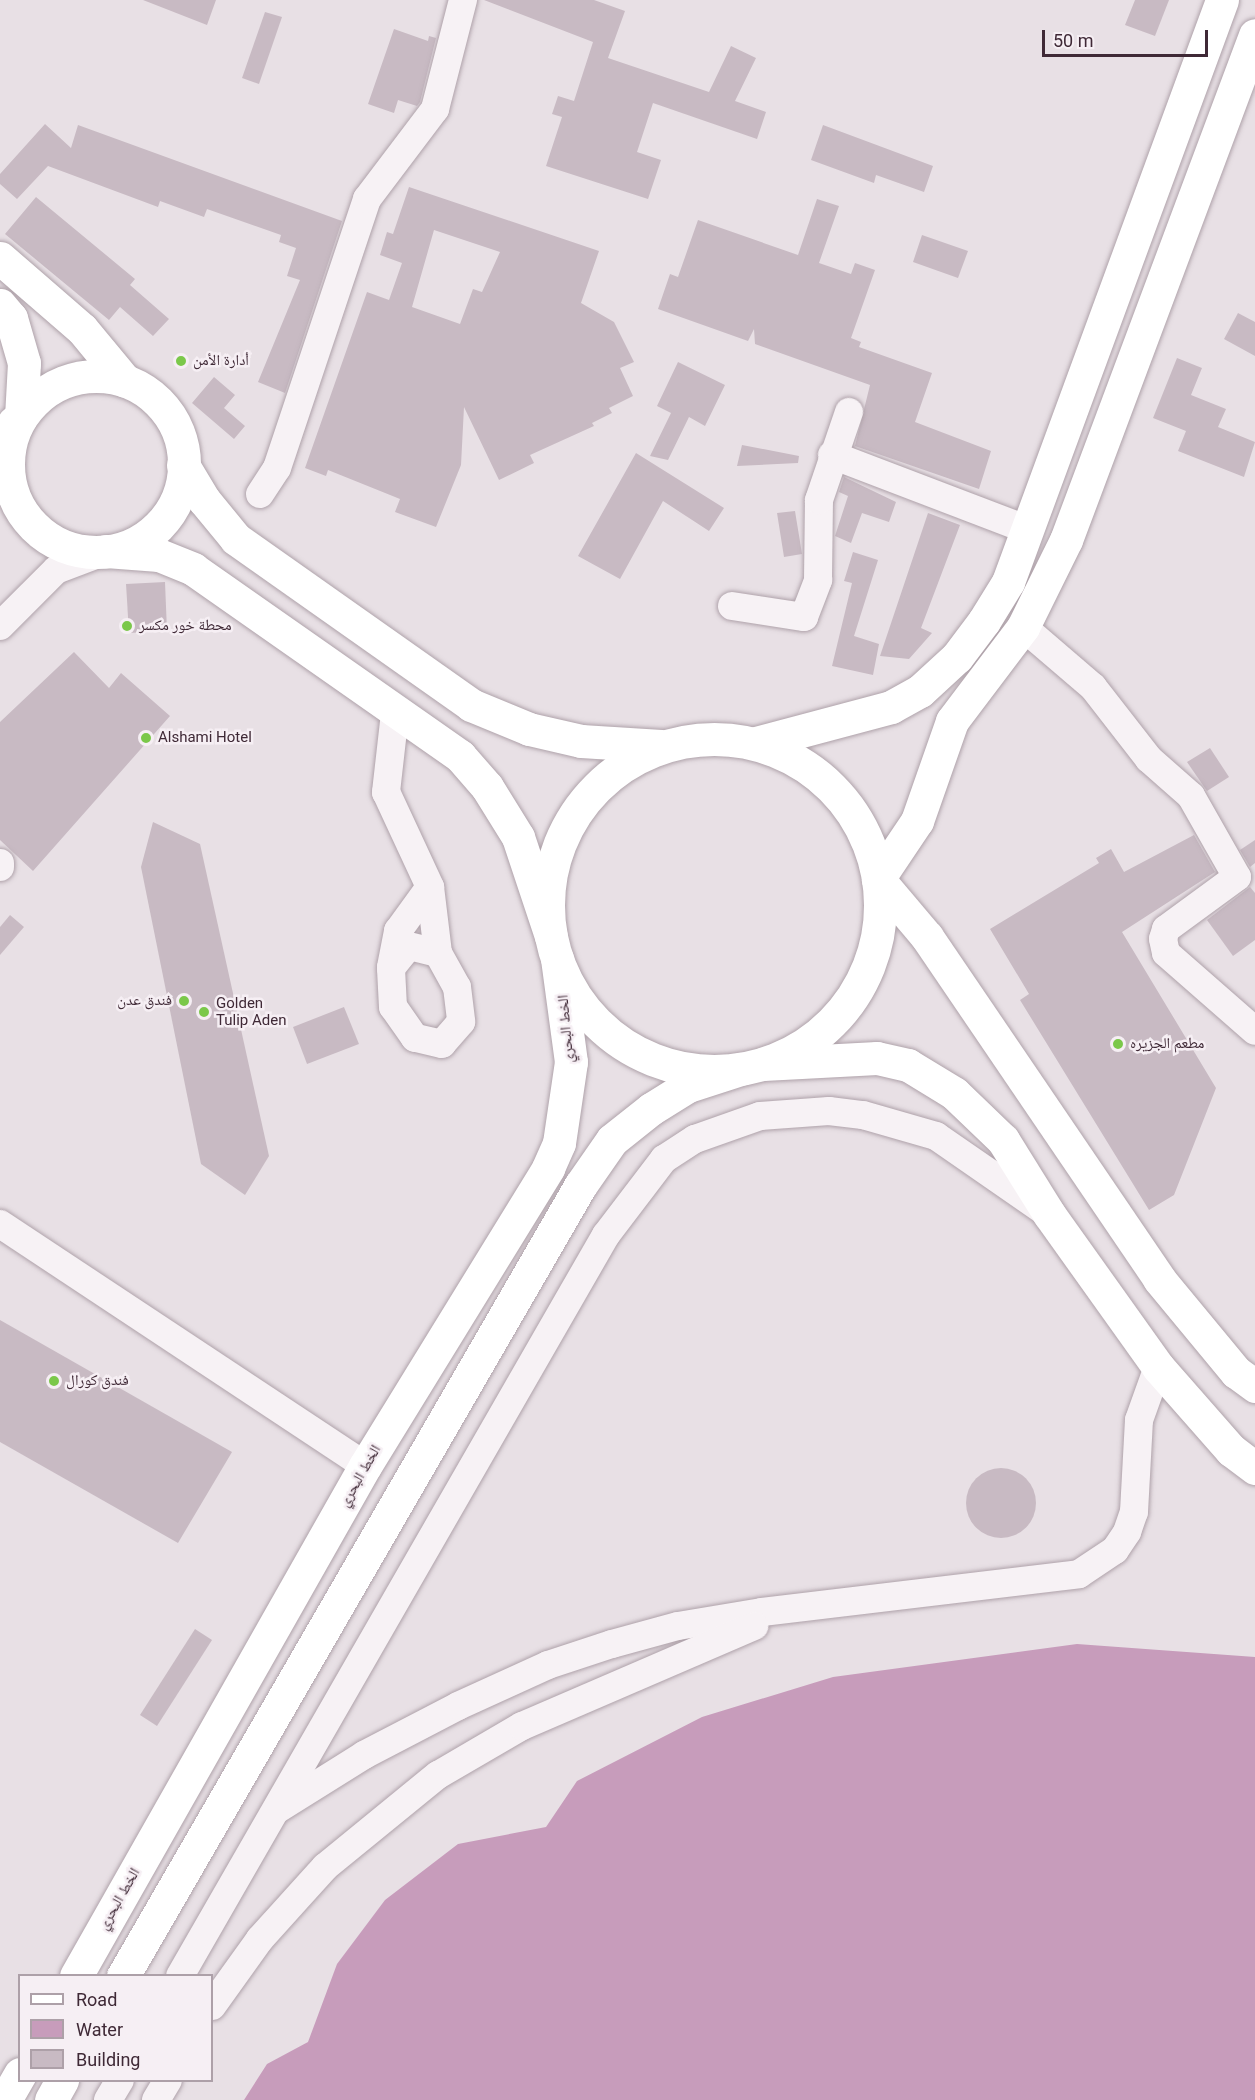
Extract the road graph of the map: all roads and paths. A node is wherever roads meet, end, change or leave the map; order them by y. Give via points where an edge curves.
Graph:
1 (463, 0) edge
2 (1222, 0) edge
3 (1255, 35) edge
4 (0, 258) edge
5 (0, 305) edge
6 (125, 381) junction
7 (849, 412) dead end
8 (11, 424) edge
9 (832, 455) junction
10 (183, 465) junction
11 (260, 494) dead end
12 (15, 518) edge
13 (1028, 530) junction
14 (106, 551) junction
15 (732, 606) dead end
16 (0, 626) edge
17 (1023, 627) junction
18 (395, 713) junction
19 (756, 743) junction
20 (661, 746) junction
21 (878, 879) junction
22 (430, 886) junction
23 (554, 947) junction
24 (438, 953) junction
25 (391, 968) junction
26 (1255, 1031) edge
27 (752, 1067) junction
28 (1049, 1214) junction
29 (0, 1224) edge
30 (1158, 1367) junction
31 (1255, 1386) edge
32 (365, 1466) junction
33 (1255, 1468) edge
34 (815, 1605) junction
35 (274, 1811) junction
36 (77, 1974) edge
37 (124, 1974) edge
38 (181, 1974) edge
39 (213, 2005) edge
40 (18, 2077) edge
41 (61, 2082) edge
42 (119, 2082) edge
43 (167, 2082) edge
44 (5, 2100) edge
45 (51, 2100) edge
46 (108, 2100) edge
47 (156, 2100) edge

1 - 11 street via 435,110 367,199 277,468
2 - 13 main road
3 - 17 main road via 1066,540
4 - 6 main road via 82,329
5 - 8 main road via 10,318 24,363
6 - 8 main road via 74,379 44,393
6 - 10 main road via 156,400 167,414 176,429
7 - 9 street
8 - 12 main road via 8,464
9 - 13 street
9 - 15 street via 817,522 818,580 804,617
10 - 14 main road via 176,500 155,529 140,540
10 - 20 main road via 204,500 236,539 471,705 528,729 581,741
12 - 14 main road via 73,549
13 - 19 main road via 1008,582 984,621 957,657 920,691 870,714
14 - 16 street via 56,570
14 - 18 main road via 159,555 193,569
17 - 21 main road via 952,722 917,821
17 - 26 street via 1093,687 1149,759 1191,796 1237,877 1166,929 1164,946 1205,990
18 - 22 street via 386,792
18 - 23 main road via 460,756 487,787 518,837
19 - 20 main road via 708,738
19 - 21 main road via 800,762 837,793 864,833
20 - 23 main road via 609,775 571,820 549,888
21 - 27 main road via 874,950 855,993 816,1037
21 - 31 main road via 927,937 1159,1279 1236,1372
22 - 24 street
22 - 25 street via 398,931
23 - 27 main road via 593,1018 629,1047 695,1070
23 - 32 main road, الخط البحري via 571,1062 559,1143 548,1168
24 - 25 street via 409,946
24 - 25 street via 457,987 461,1022 442,1044 415,1038 393,1007
27 - 28 main road via 877,1058 908,1065 954,1093 1003,1140
27 - 37 main road via 688,1086 651,1109 612,1140 580,1186
28 - 30 main road
28 - 35 street via 936,1136 863,1115 829,1111 760,1116 695,1139 664,1159 606,1235
29 - 32 street
30 - 33 main road via 1231,1450
30 - 34 street via 1139,1420 1134,1512 1115,1550 1098,1564 1058,1578
32 - 36 main road, الخط البحري
34 - 35 street via 678,1626 548,1665 364,1755
34 - 39 street via 627,1677 522,1726 438,1775 361,1834 298,1894
35 - 38 street
40 - 44 main road
41 - 45 main road
42 - 46 street
43 - 47 street

